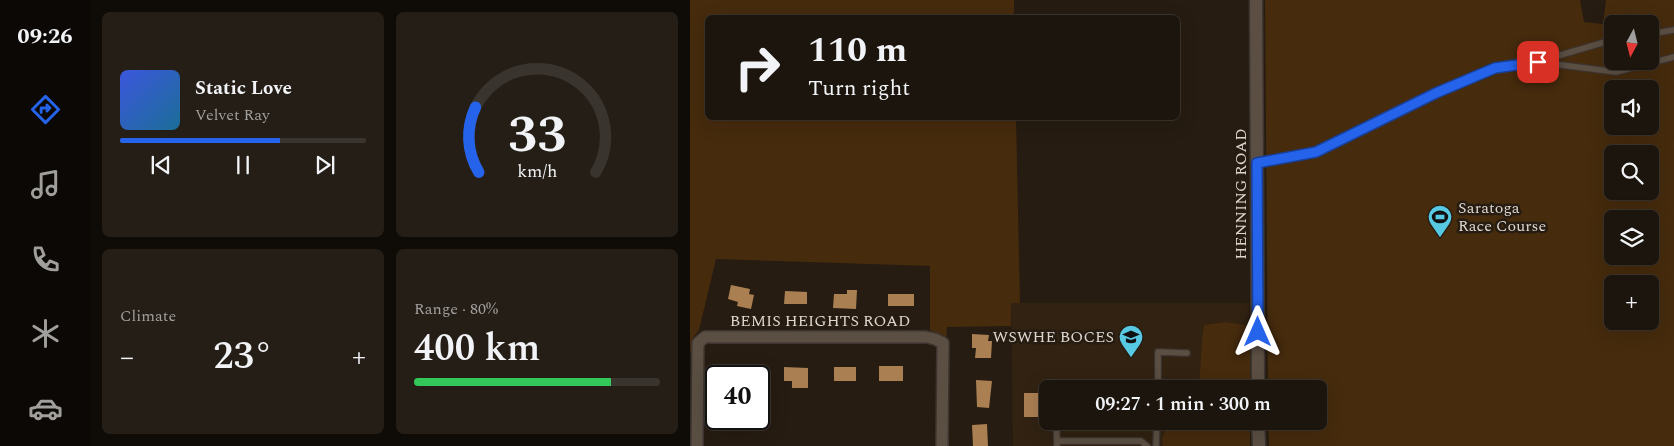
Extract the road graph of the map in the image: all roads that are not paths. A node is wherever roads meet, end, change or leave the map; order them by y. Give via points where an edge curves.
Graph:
1 (1256, 0) edge
2 (1674, 30) edge
3 (1659, 32) edge
4 (1604, 42) edge
5 (1674, 57) edge
6 (1538, 62) junction
7 (1257, 163) junction
8 (1187, 353) dead end
9 (1158, 380) edge
10 (1258, 380) edge
11 (1056, 430) edge
12 (1157, 430) edge
13 (1258, 430) edge
14 (1057, 444) edge
15 (698, 446) edge
16 (942, 446) edge
17 (1147, 446) edge
18 (1156, 446) edge
19 (1259, 446) edge

1 - 7 street, HENNING ROAD
2 - 3 lane
4 - 6 lane
5 - 6 lane via 1616,72
6 - 7 lane via 1495,68 1316,152
7 - 10 street, HENNING ROAD
8 - 9 lane via 1158,352
11 - 14 lane
12 - 18 lane
13 - 19 street
14 - 17 lane via 1141,441
15 - 16 street, BEMIS HEIGHTS ROAD via 698,343 705,337 926,337 943,343

